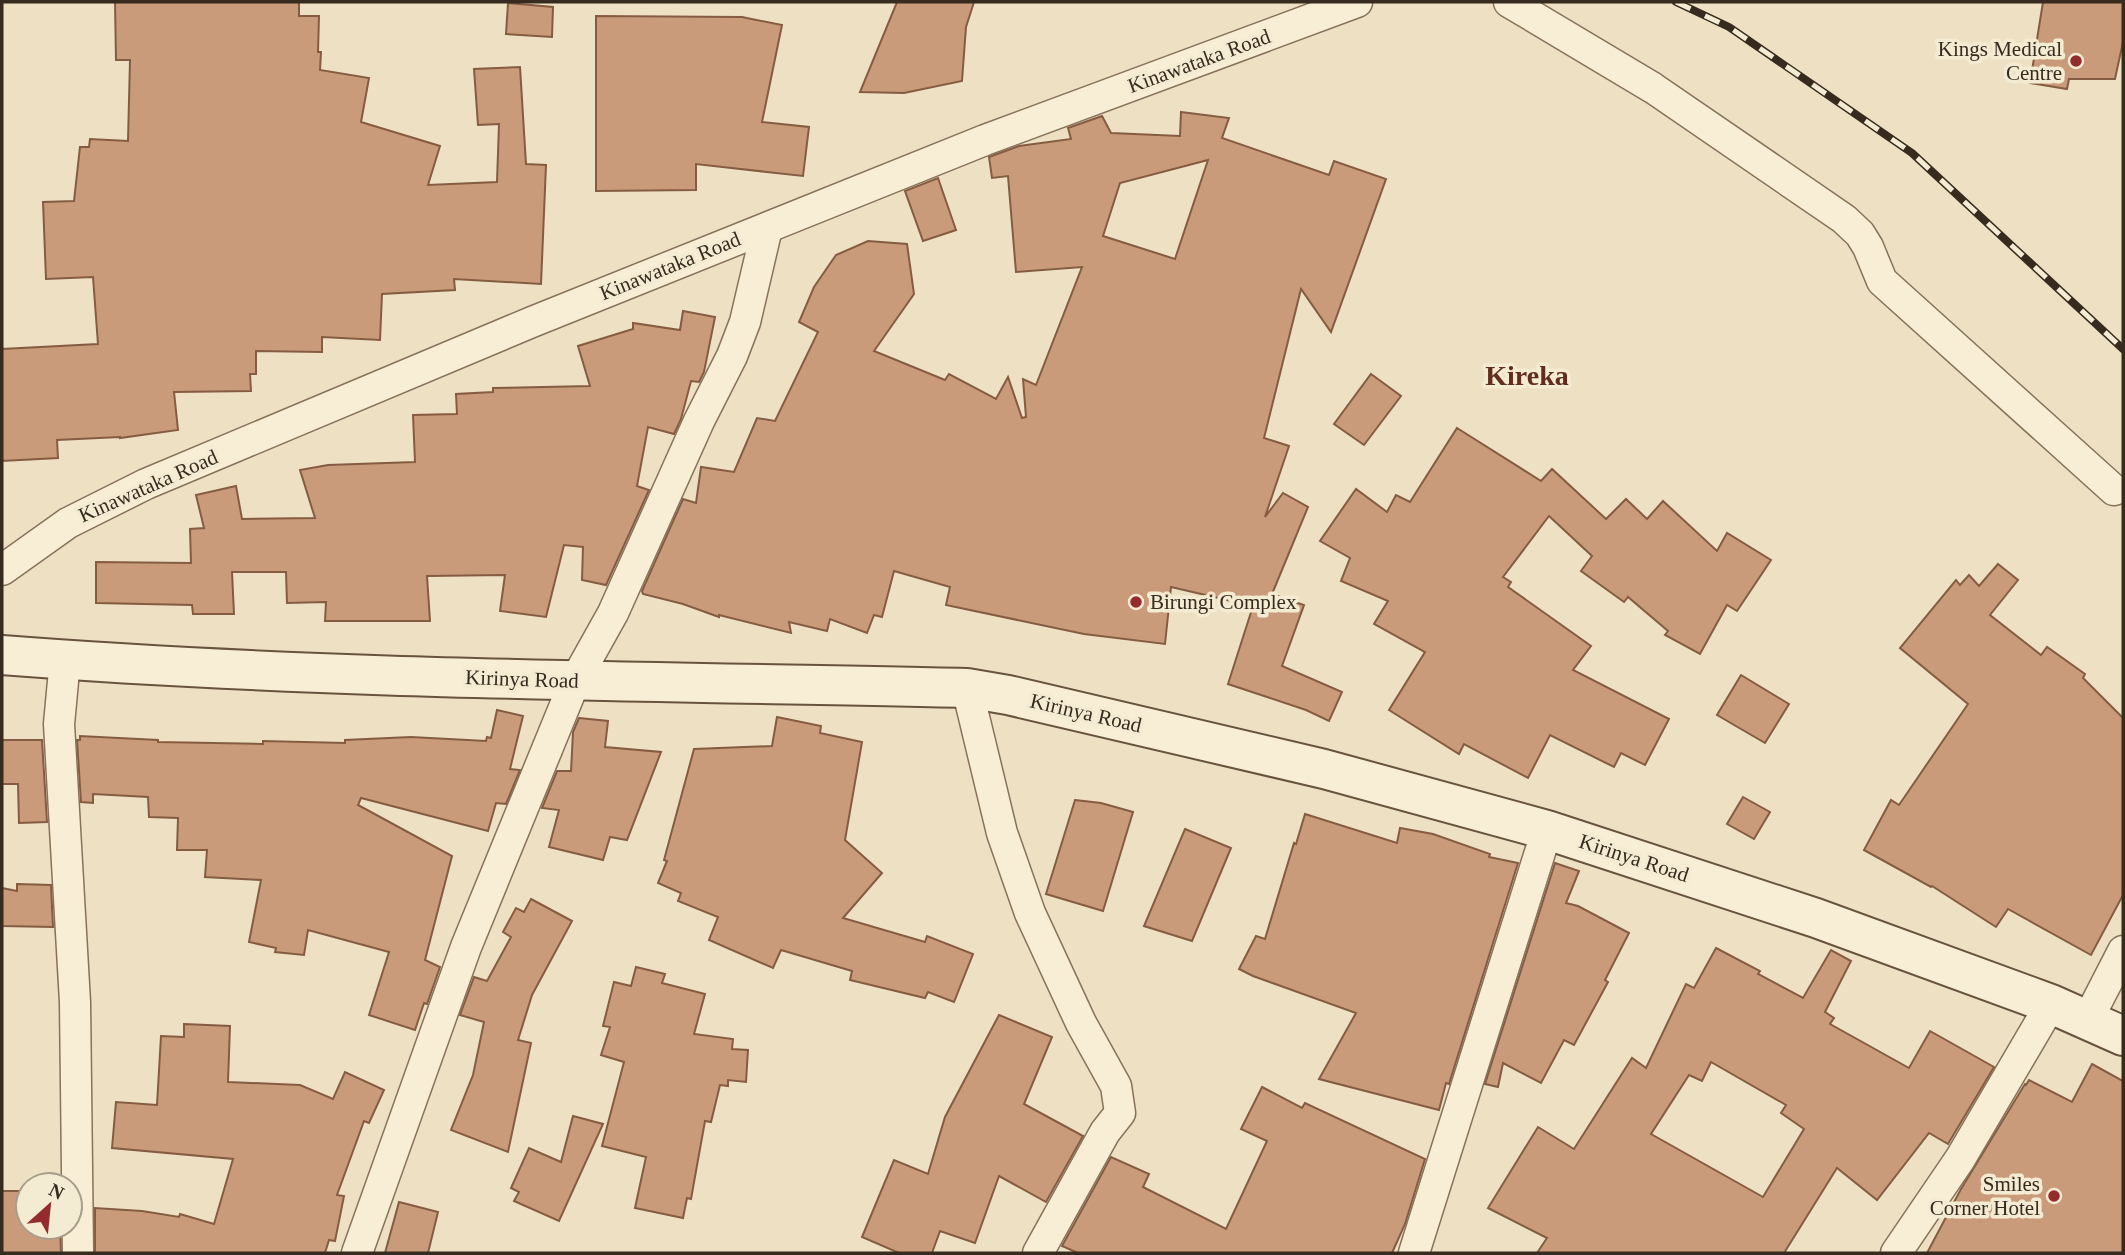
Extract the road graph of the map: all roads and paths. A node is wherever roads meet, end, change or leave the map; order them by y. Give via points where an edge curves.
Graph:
1 (1357, 2) edge
2 (1509, 2) edge
3 (767, 228) junction
4 (2114, 490) dead end
5 (2, 570) edge
6 (2, 655) edge
7 (65, 660) junction
8 (575, 681) junction
9 (967, 688) junction
10 (1547, 830) junction
11 (2123, 951) edge
12 (2052, 1004) junction
13 (2088, 1019) junction
14 (2123, 1036) edge
15 (78, 1253) edge
16 (357, 1253) edge
17 (1038, 1253) edge
18 (1414, 1253) edge
19 (1896, 1253) edge

1 - 3 street, Kinawataka Road via 985,140
2 - 4 street via 1653,88 1844,219 1868,247 1882,281
3 - 5 street, Kinawataka Road via 146,484 68,523
3 - 8 street via 745,322 732,356 613,613
6 - 7 main road, Kirinya Road
7 - 8 main road, Kirinya Road
7 - 15 street via 59,724 75,1002
8 - 9 main road, Kirinya Road
8 - 16 street via 466,947
9 - 10 main road, Kirinya Road via 1324,769
9 - 17 street via 1002,833 1030,913 1116,1086 1119,1113
10 - 12 main road, Kirinya Road via 1816,918
10 - 18 street
11 - 13 street
12 - 13 main road, Kirinya Road
12 - 19 street via 1960,1159
13 - 14 main road, Kirinya Road

